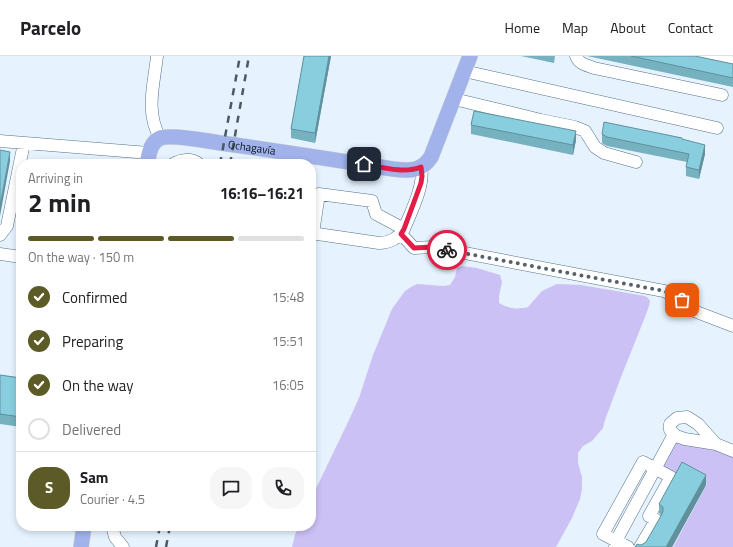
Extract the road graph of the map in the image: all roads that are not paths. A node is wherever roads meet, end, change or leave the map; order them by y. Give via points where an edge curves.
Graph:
1 (157, 56) edge
2 (470, 56) edge
3 (576, 56) edge
4 (703, 56) edge
5 (728, 61) edge
6 (464, 71) junction
7 (722, 95) dead end
8 (454, 99) junction
9 (717, 128) dead end
10 (160, 138) junction
11 (0, 141) edge
12 (24, 143) junction
13 (21, 159) edge
14 (148, 159) edge
15 (636, 162) dead end
16 (421, 167) junction
17 (16, 182) edge
18 (316, 211) edge
19 (402, 232) junction
20 (316, 234) edge
21 (0, 235) edge
22 (0, 254) edge
23 (16, 256) edge
24 (733, 326) edge
25 (674, 434) junction
26 (716, 444) junction
27 (733, 451) edge
28 (655, 468) junction
29 (83, 531) edge
30 (113, 531) edge
31 (616, 544) edge
32 (81, 547) edge
33 (123, 547) edge
34 (628, 547) edge
35 (640, 547) edge

1 - 10 street via 151,110 154,126
2 - 6 main road
3 - 7 street via 581,63 594,68
4 - 5 street
6 - 8 main road
6 - 9 street
8 - 15 street via 585,131 595,147 604,153
8 - 16 main road via 431,157
10 - 14 main road via 152,146
10 - 16 main road, Ochagavía via 168,136 210,141 404,170
11 - 12 street
12 - 13 street
12 - 14 street
16 - 19 street via 421,183
17 - 21 street via 7,226
18 - 19 street via 319,194 372,201 376,214
19 - 20 street via 391,241 379,243
19 - 24 street via 414,248 433,247 664,291 682,300 694,311
22 - 23 street
25 - 26 street via 685,439
25 - 26 street via 670,430 670,424 676,418 687,417 698,424
25 - 28 street
26 - 27 street
28 - 31 street via 643,462 603,534
28 - 35 street via 671,477 649,516 656,520
29 - 32 main road
30 - 33 street
31 - 34 street

